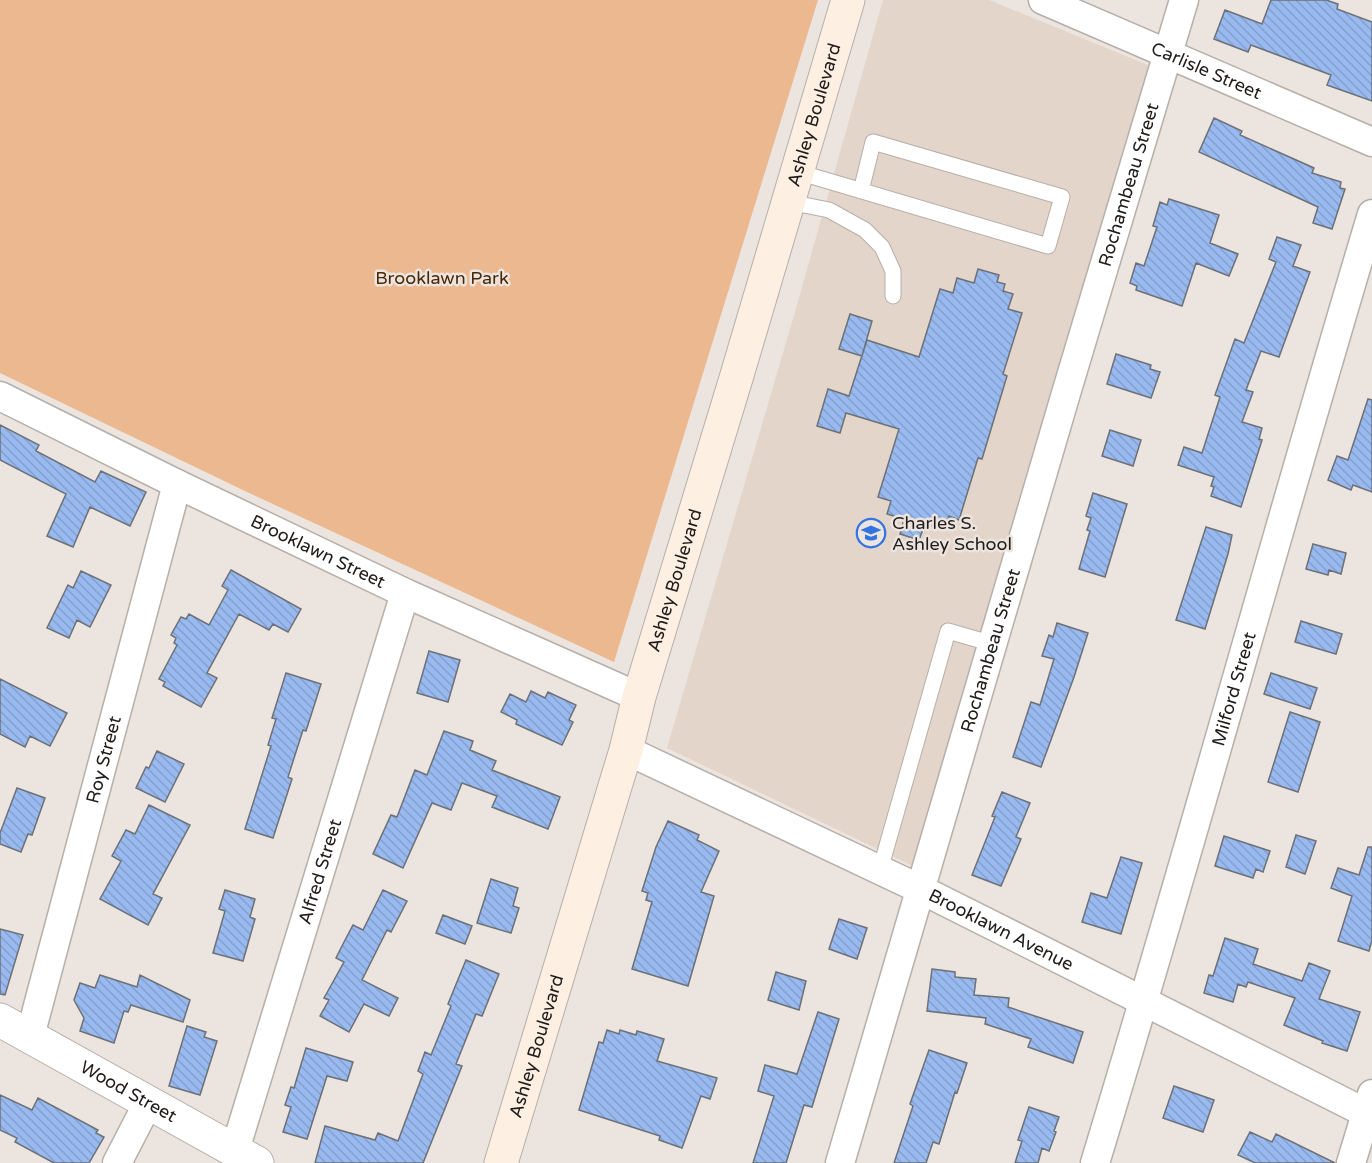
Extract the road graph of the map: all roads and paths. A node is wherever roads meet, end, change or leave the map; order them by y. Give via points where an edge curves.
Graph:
1 (848, 0) edge
2 (1043, 0) edge
3 (1184, 0) edge
4 (1167, 54) junction
5 (1372, 142) edge
6 (793, 187) junction
7 (861, 191) junction
8 (1372, 214) edge
9 (893, 296) dead end
10 (0, 396) edge
11 (177, 484) junction
12 (405, 593) junction
13 (993, 644) junction
14 (639, 697) junction
15 (626, 750) junction
16 (880, 870) junction
17 (920, 890) junction
18 (1145, 1002) junction
19 (0, 1020) edge
20 (30, 1036) junction
21 (148, 1103) junction
22 (1370, 1108) edge
23 (246, 1156) edge
24 (117, 1163) edge
25 (501, 1163) edge
26 (840, 1163) edge
27 (1095, 1163) edge
28 (1352, 1163) edge

1 - 6 main road, Ashley Boulevard
2 - 4 street, Carlisle Street
3 - 4 street, Rochambeau Street
4 - 5 street, Carlisle Street
4 - 13 street, Rochambeau Street
6 - 7 lane
6 - 9 lane via 865,230 882,247 893,271
6 - 14 main road, Ashley Boulevard
7 - 7 lane via 1047,246 1062,197 873,142
8 - 18 street, Milford Street
10 - 11 street, Brooklawn Street
11 - 12 street, Brooklawn Street
11 - 20 street, Roy Street
12 - 14 street, Brooklawn Street
12 - 23 street, Alfred Street
13 - 16 lane via 948,631
13 - 17 street, Rochambeau Street
14 - 15 main road, Ashley Boulevard
15 - 16 street, Brooklawn Avenue
15 - 25 main road, Ashley Boulevard
16 - 17 street, Brooklawn Avenue
17 - 18 street, Brooklawn Avenue
17 - 26 street, Rochambeau Street
18 - 22 street, Brooklawn Avenue
18 - 27 street, Milford Street
19 - 20 street, Wood Street
20 - 21 street, Wood Street
21 - 23 street, Wood Street
21 - 24 street
22 - 28 street

